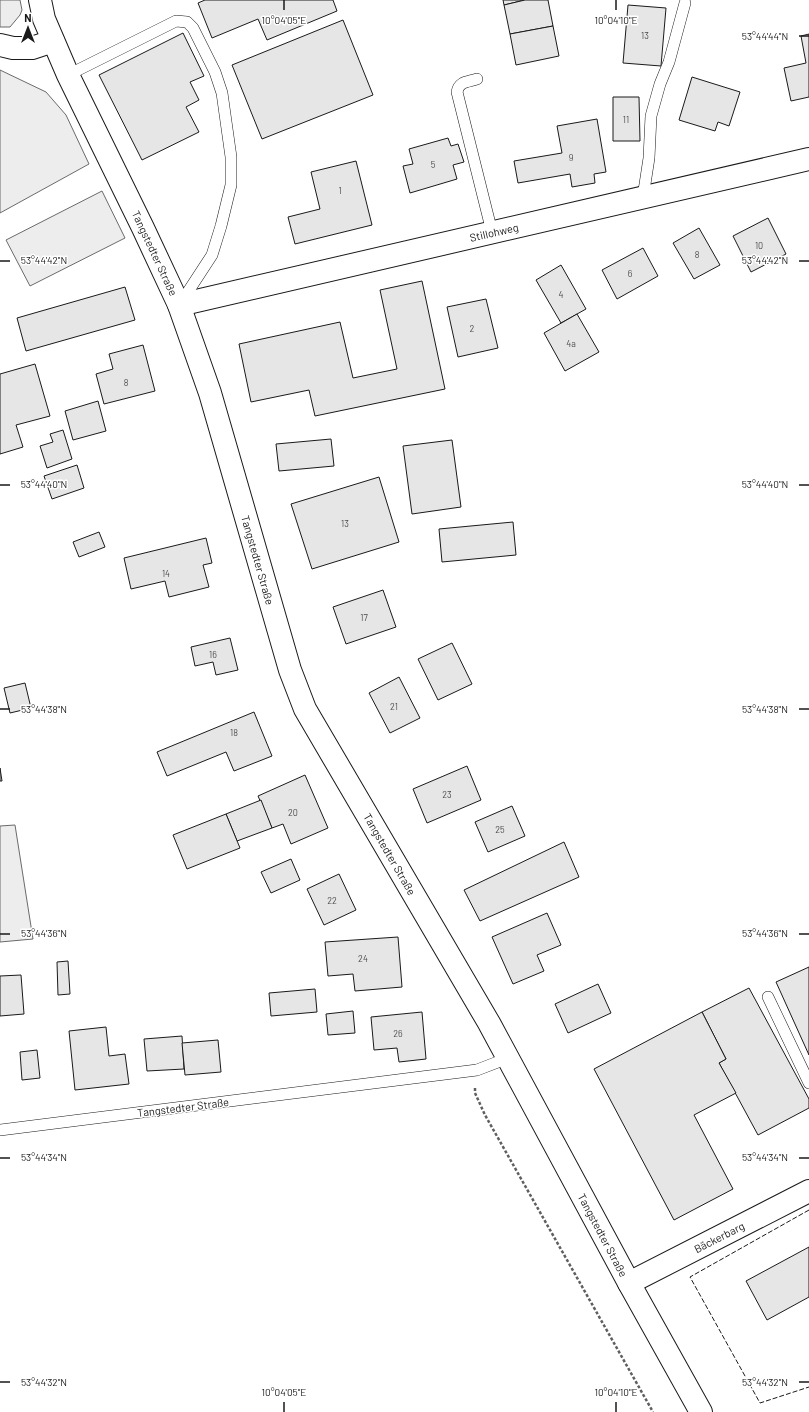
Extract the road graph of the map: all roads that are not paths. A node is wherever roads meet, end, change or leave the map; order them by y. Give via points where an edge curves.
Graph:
1 (40, 0) edge
2 (685, 3) dead end
3 (53, 41) junction
4 (0, 45) edge
5 (68, 75) junction
6 (477, 79) dead end
7 (809, 159) edge
8 (643, 197) junction
9 (492, 232) junction
10 (179, 305) junction
11 (768, 997) dead end
12 (508, 1058) junction
13 (809, 1083) edge
14 (0, 1130) edge
15 (809, 1191) edge
16 (629, 1284) junction
17 (700, 1412) edge

1 - 3 street, Tangstedter Straße
2 - 8 lane via 651,116 649,158
3 - 4 street via 32,48
3 - 5 street, Tangstedter Straße
5 - 10 street, Tangstedter Straße
5 - 10 lane via 176,22 187,22 193,28 215,72 223,100 231,157 231,185 222,226 212,255
6 - 9 lane via 460,84 457,92
7 - 8 street, Stillohweg
8 - 9 street, Stillohweg
9 - 10 street, Stillohweg
10 - 12 street, Tangstedter Straße via 210,393 290,670 305,709
11 - 13 lane
12 - 14 lane, Tangstedter Straße via 477,1070
12 - 16 street, Tangstedter Straße
15 - 16 street, Bäckerbarg
16 - 17 street, Tangstedter Straße

